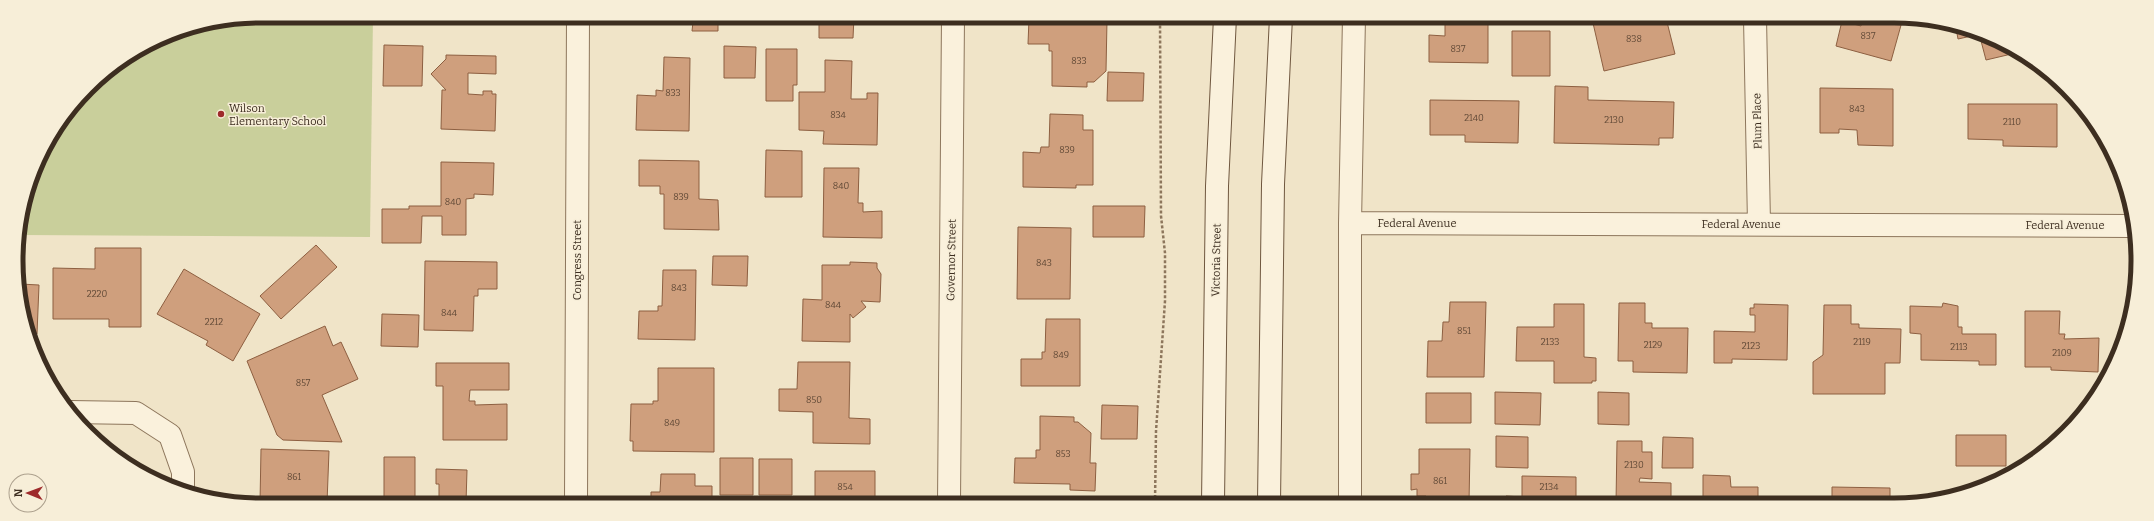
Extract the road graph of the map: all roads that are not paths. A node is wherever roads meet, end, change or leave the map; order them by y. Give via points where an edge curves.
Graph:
1 (578, 23) edge
2 (953, 23) edge
3 (1226, 23) edge
4 (1281, 23) edge
5 (1354, 23) edge
6 (1755, 23) edge
7 (1350, 223) junction
8 (1759, 224) junction
9 (2128, 226) edge
10 (78, 412) edge
11 (183, 485) edge
12 (576, 498) edge
13 (949, 498) edge
14 (1213, 498) edge
15 (1269, 498) edge
16 (1350, 498) edge

1 - 12 street, Congress Street
2 - 13 street, Governor Street
3 - 14 street, Victoria Street via 1217,186
4 - 15 street via 1273,184
5 - 7 street
6 - 8 street, Plum Place
7 - 8 street, Federal Avenue
7 - 16 street
8 - 9 street, Federal Avenue
10 - 11 street via 136,413 170,435 184,472

